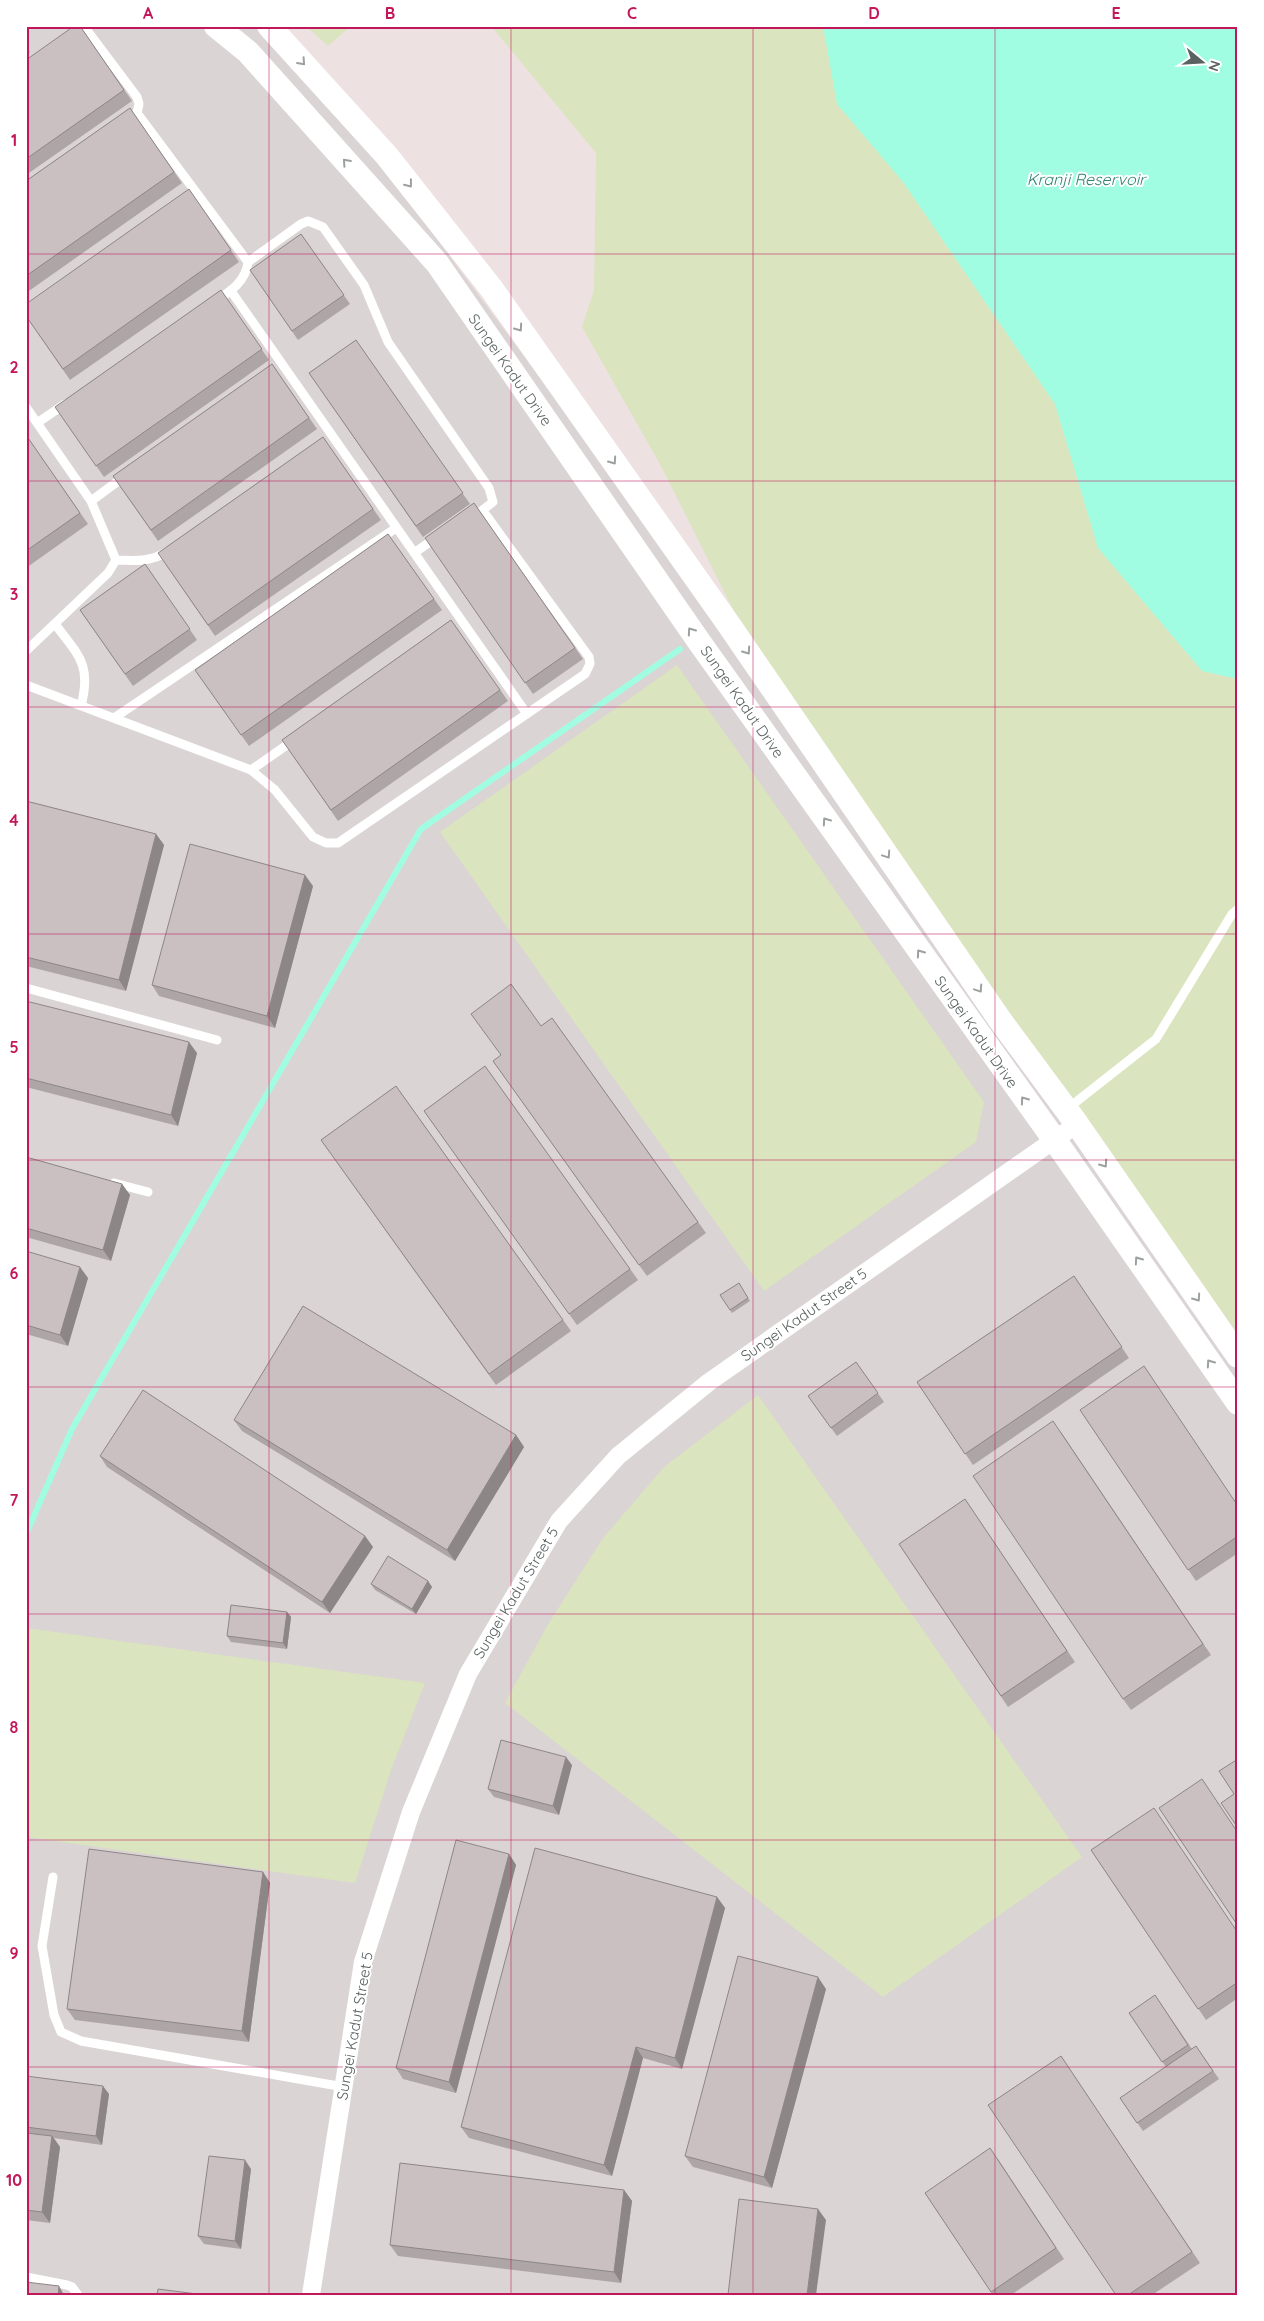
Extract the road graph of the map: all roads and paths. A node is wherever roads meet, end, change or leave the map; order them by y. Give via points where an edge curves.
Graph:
1 (216, 26) edge
2 (269, 26) edge
3 (63, 44) edge
4 (138, 113) junction
5 (121, 125) edge
6 (194, 190) junction
7 (186, 196) edge
8 (248, 262) junction
9 (231, 291) junction
10 (206, 308) edge
11 (281, 363) junction
12 (273, 369) edge
13 (69, 401) edge
14 (26, 407) edge
15 (37, 423) junction
16 (131, 472) edge
17 (91, 501) junction
18 (480, 512) junction
19 (464, 518) edge
20 (396, 528) junction
21 (442, 533) edge
22 (174, 546) edge
23 (414, 553) junction
24 (116, 560) junction
25 (462, 622) junction
26 (55, 624) junction
27 (454, 628) edge
28 (26, 651) edge
29 (26, 685) edge
30 (82, 706) junction
31 (527, 714) junction
32 (114, 718) junction
33 (300, 736) edge
34 (251, 770) junction
35 (1238, 909) edge
36 (26, 988) edge
37 (217, 1040) dead end
38 (1071, 1117) junction
39 (1054, 1139) junction
40 (101, 1180) edge
41 (148, 1192) dead end
42 (1238, 1356) edge
43 (1238, 1403) edge
44 (53, 1877) dead end
45 (344, 2087) junction
46 (26, 2278) edge
47 (78, 2295) edge
48 (311, 2295) edge

39 -> 1 main road, Sungei Kadut Drive via 700,643 437,263 248,52
2 -> 38 main road, Sungei Kadut Drive via 387,156 491,288 727,622 1000,1020
3 - 4 lane via 78,33 90,33 137,97
4 - 5 lane
4 - 6 lane
6 - 7 lane
6 - 8 lane
8 - 9 lane via 242,280
8 - 18 lane via 301,224 308,221 323,228 364,285 388,342 489,488 493,502
9 - 10 lane
9 - 11 lane
11 - 12 lane
11 - 20 lane via 326,435
13 - 15 lane
14 - 15 lane
15 - 17 lane
16 - 17 lane
17 - 24 lane
18 - 19 lane
18 - 31 lane via 486,515 577,641 590,664 585,674
20 - 23 lane
20 - 32 lane
21 - 23 lane
22 - 24 lane via 159,557 141,561
23 - 25 lane
24 - 26 lane via 108,573
25 - 27 lane
25 - 31 lane
26 - 28 lane
26 - 30 lane via 82,660 85,674
29 - 30 lane
30 - 32 lane
31 - 34 lane via 338,843 326,843 313,837 275,790
32 - 34 lane
33 - 34 lane
35 - 38 lane via 1156,1039
36 - 37 lane
38 - 39 street, Sungei Kadut Street 5
38 -> 42 main road, Sungei Kadut Drive
43 -> 39 main road, Sungei Kadut Drive
39 - 45 street, Sungei Kadut Street 5 via 710,1382 618,1456 559,1521 468,1674 412,1812 363,1962
40 - 41 lane
44 - 45 lane via 42,1946 54,2015 61,2032 81,2041
45 - 48 street, Sungei Kadut Street 5
46 - 47 lane via 67,2285

